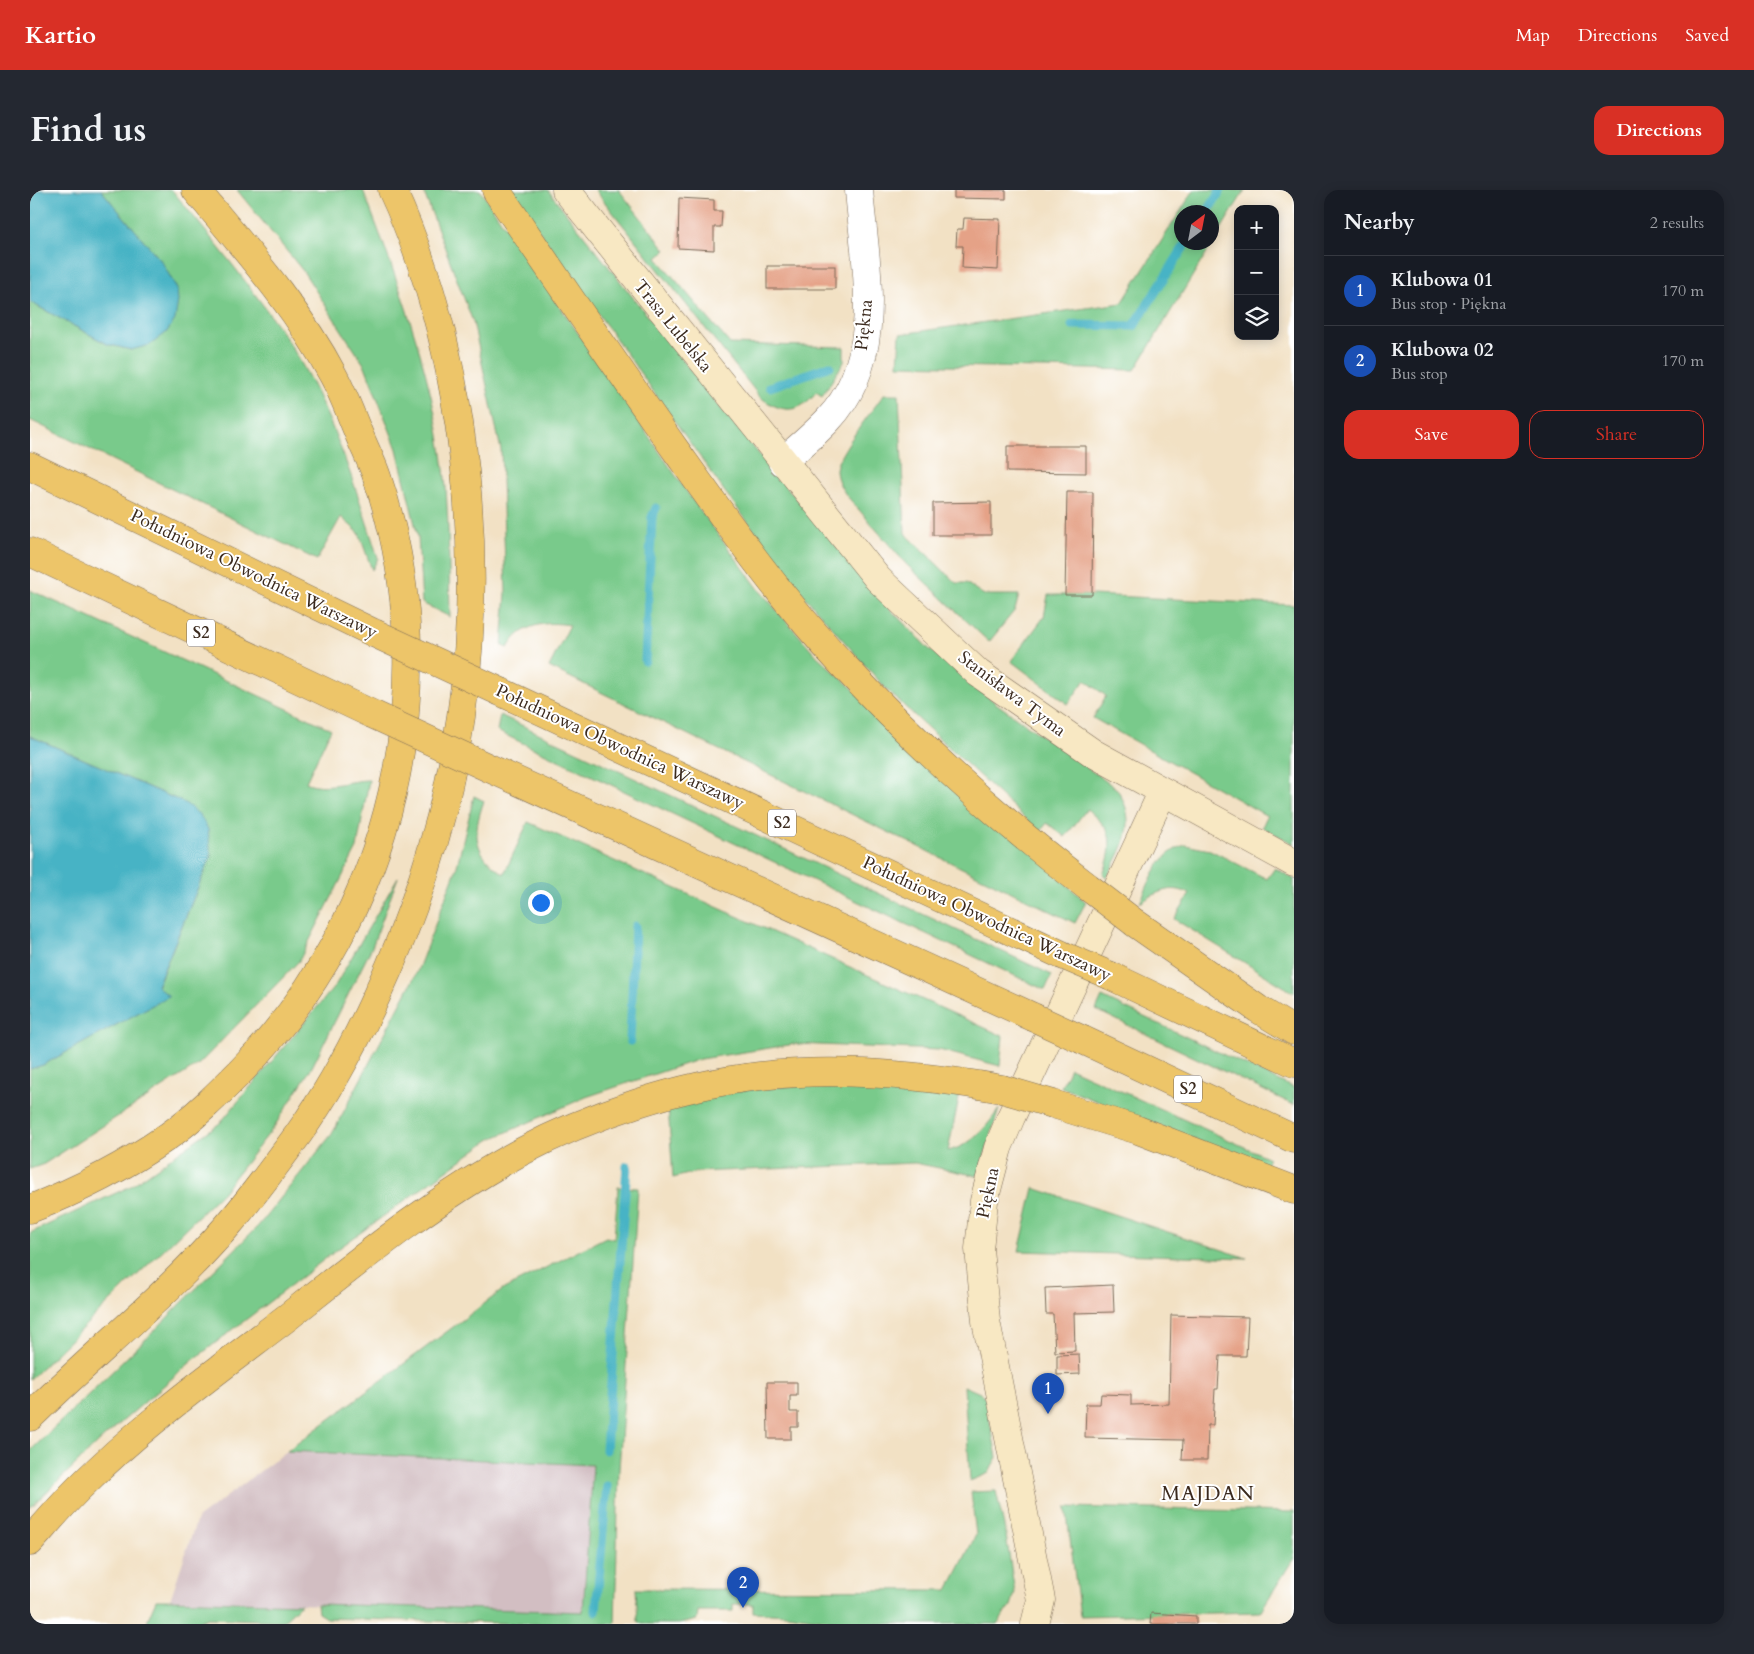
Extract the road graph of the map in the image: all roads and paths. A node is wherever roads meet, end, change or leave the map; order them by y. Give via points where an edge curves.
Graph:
1 (196, 190) edge
2 (392, 190) edge
3 (496, 190) edge
4 (566, 190) edge
5 (859, 190) edge
6 (782, 462) junction
7 (30, 466) edge
8 (30, 552) edge
9 (1162, 793) junction
10 (1294, 863) edge
11 (1294, 1031) edge
12 (1294, 1063) edge
13 (1294, 1139) edge
14 (1294, 1190) edge
15 (30, 1209) edge
16 (30, 1417) edge
17 (30, 1542) edge
18 (1035, 1624) edge

1 - 15 highway via 290,307 333,375 377,476 398,551 408,631 405,714 394,787 377,849 356,906 314,981 268,1043 219,1093 169,1135 112,1172 65,1196
2 - 16 highway via 429,288 452,376 467,477 472,551 471,620 463,712 445,806 422,884 398,949 355,1042 299,1133 228,1225 154,1301
3 - 11 highway, bridge via 710,499 772,581 841,663 928,752 1022,837 1135,923
4 - 6 street, Trasa Lubelska
5 - 6 street, Piękna via 869,318 866,340 852,384 828,420
6 - 9 street, Stanisława Tyma via 878,579 978,673 1093,754
7 - 12 highway, Południowa Obwodnica Warszawy / S2, bridge via 374,633
8 - 13 highway, S2, bridge via 372,714
9 - 10 street, Stanisława Tyma
9 - 18 street, Piękna via 1011,1117 998,1148 984,1201 979,1249 986,1321 1041,1600
14 - 17 highway, bridge via 1138,1130 1002,1089 922,1077 848,1072 760,1076 684,1090 599,1116 519,1153 454,1193 367,1254 140,1432 79,1488

